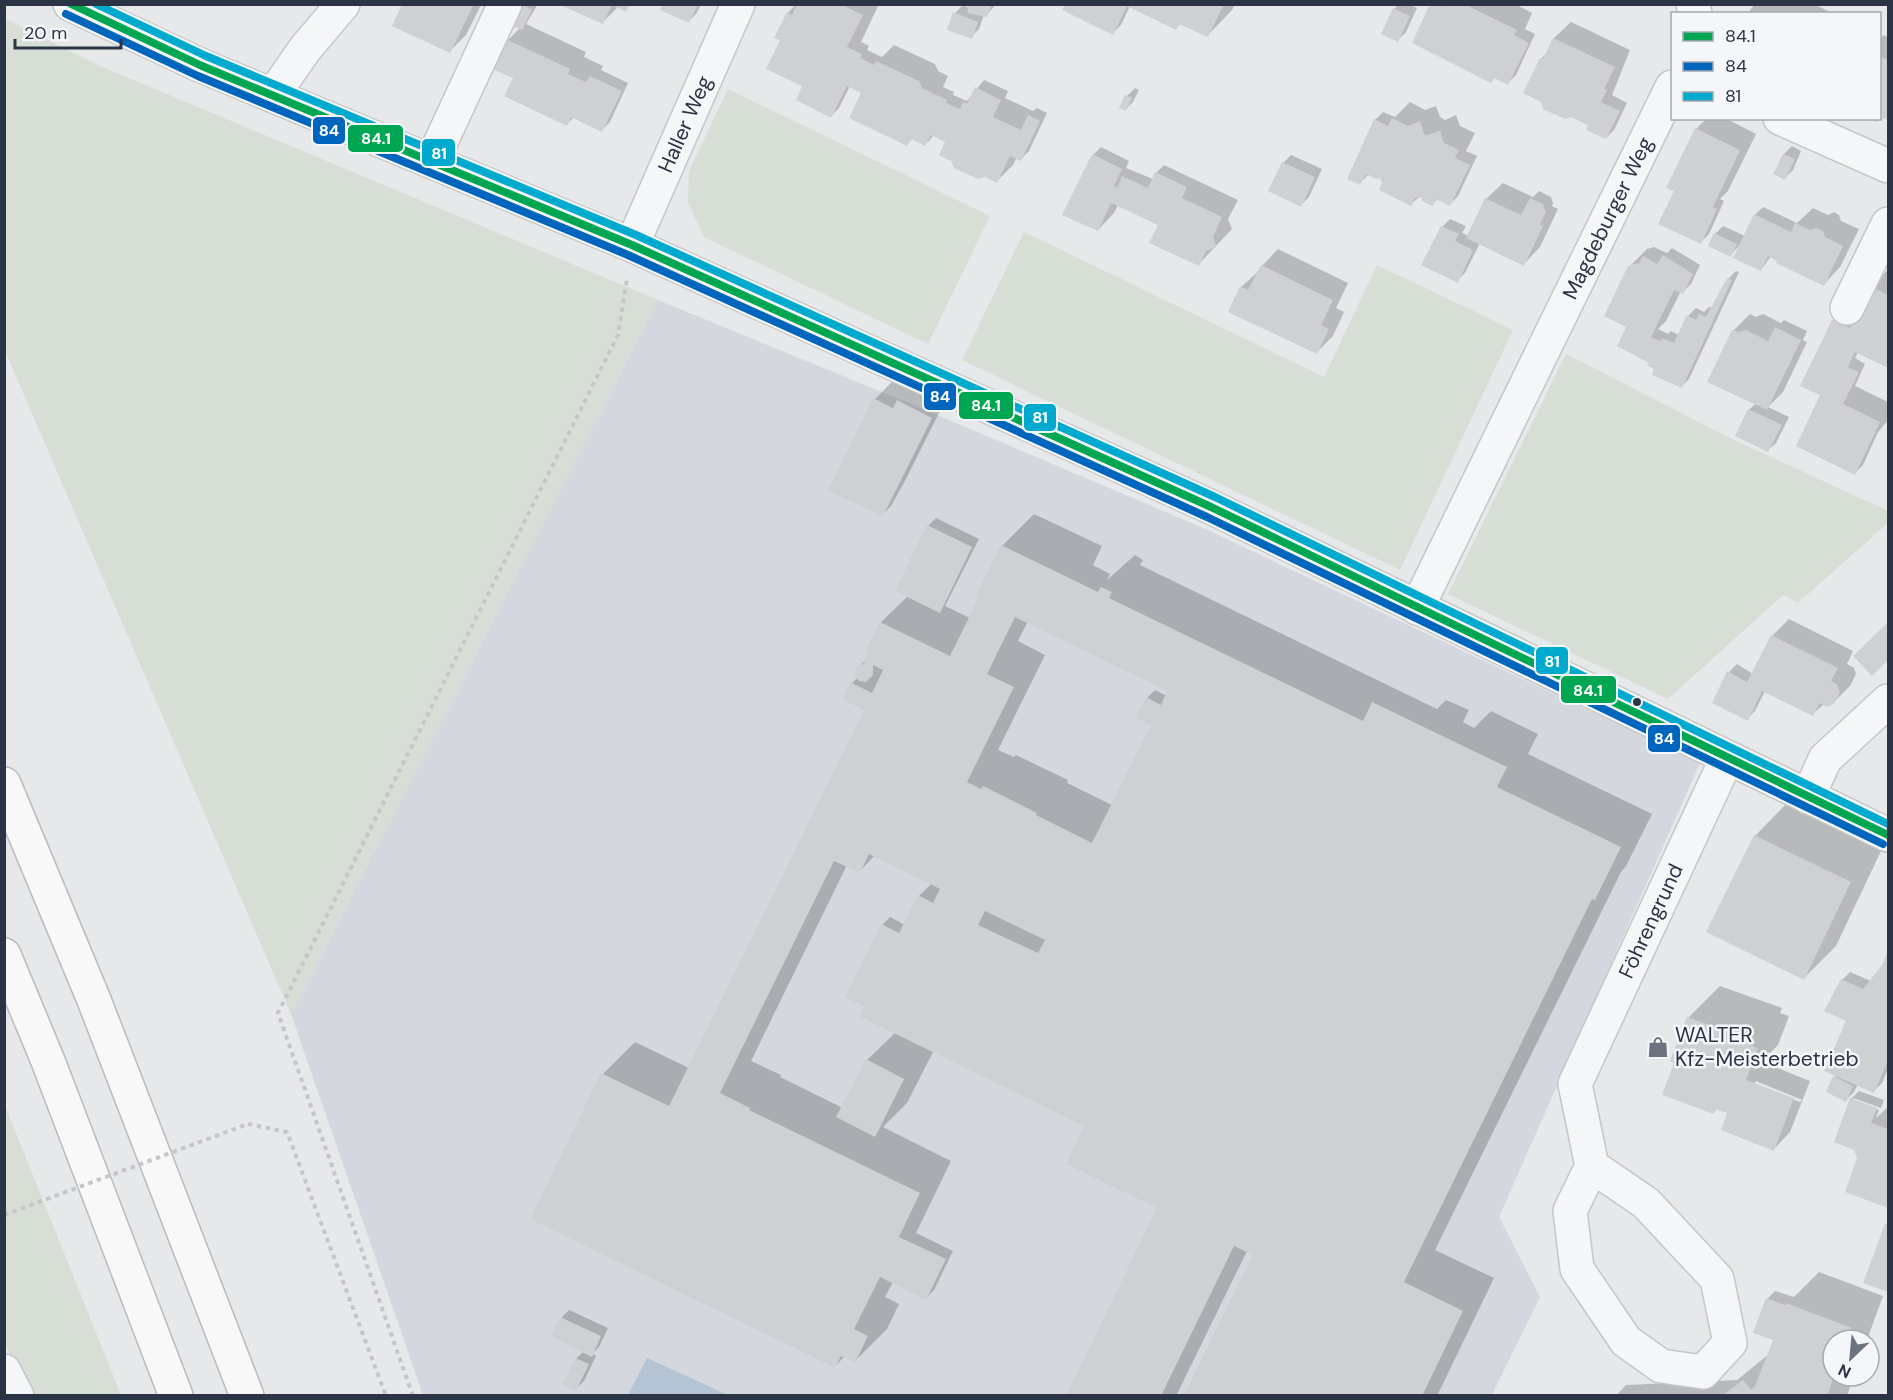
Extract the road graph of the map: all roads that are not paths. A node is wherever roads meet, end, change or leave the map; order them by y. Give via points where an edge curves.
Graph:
1 (70, 4) edge
2 (343, 4) edge
3 (505, 4) edge
4 (738, 4) edge
5 (1671, 89) edge
6 (273, 95) junction
7 (1784, 120) edge
8 (432, 161) junction
9 (1888, 166) edge
10 (1888, 224) edge
11 (630, 259) junction
12 (1846, 308) dead end
13 (1417, 608) junction
14 (1888, 700) edge
15 (1727, 758) junction
16 (4, 784) edge
17 (1808, 797) junction
18 (1888, 836) edge
19 (4, 955) edge
20 (1592, 1166) junction
21 (4, 1371) edge
22 (17, 1395) edge
23 (176, 1395) edge
24 (247, 1395) edge

1 - 6 street
2 - 6 street via 304,49
3 - 8 street
4 - 11 street, Haller Weg
5 - 13 street, Magdeburger Weg
6 - 8 street
7 - 9 street
8 - 11 street
10 - 12 street
11 - 13 street via 1211,507
13 - 15 street
14 - 17 street via 1825,759
15 - 17 street
15 - 20 street, Föhrengrund via 1575,1084
16 - 24 highway via 94,1000
17 - 18 street
19 - 23 highway
20 - 20 street via 1646,1203 1717,1280 1730,1343 1703,1372 1661,1366 1626,1341 1577,1269 1570,1211
21 - 22 street

